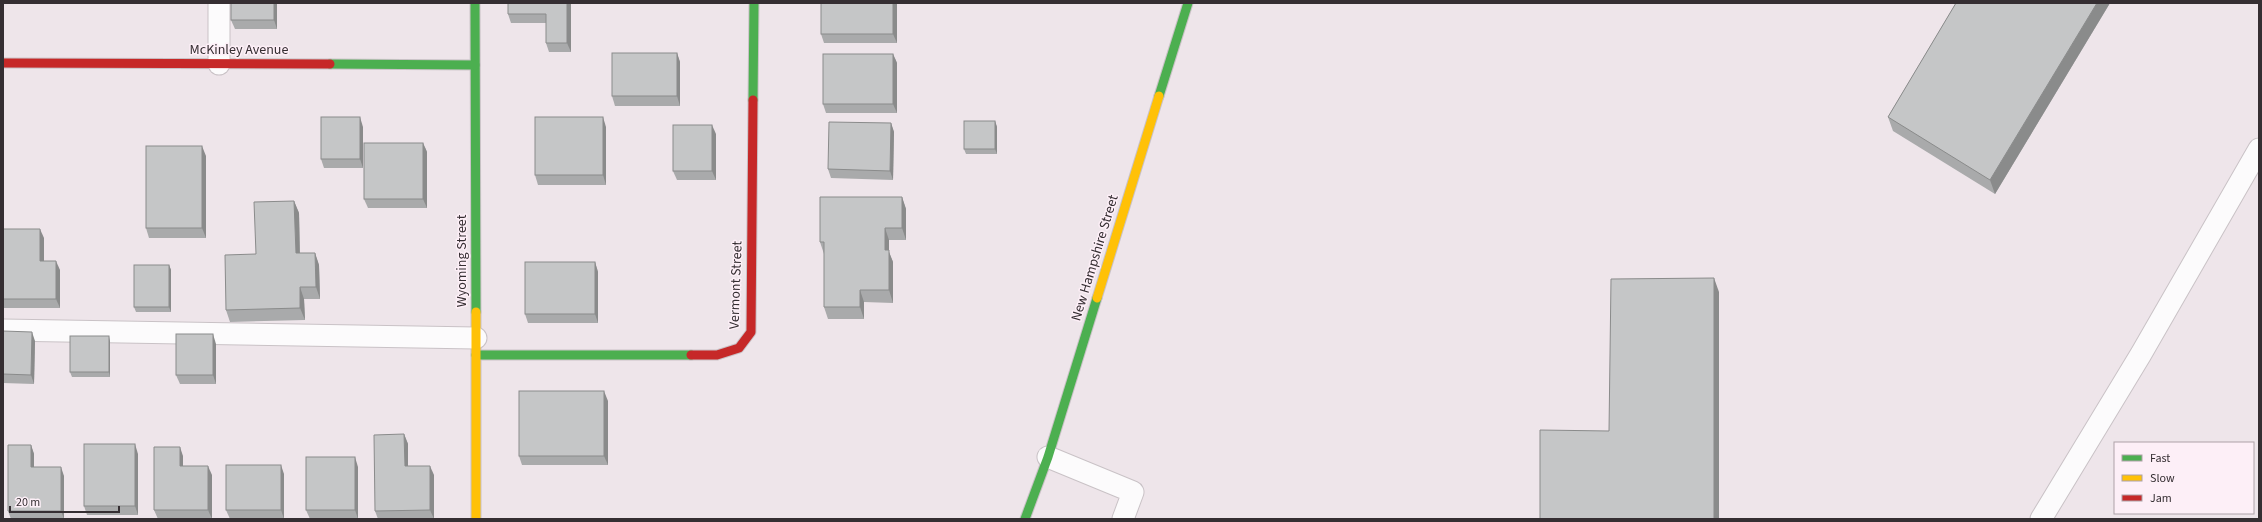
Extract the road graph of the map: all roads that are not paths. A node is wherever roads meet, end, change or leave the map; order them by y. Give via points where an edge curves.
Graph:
1 (219, 3) edge
2 (475, 3) edge
3 (754, 3) edge
4 (1188, 3) edge
5 (3, 63) edge
6 (219, 64) junction
7 (475, 65) junction
8 (2259, 149) edge
9 (3, 330) edge
10 (476, 347) junction
11 (1048, 457) junction
12 (476, 519) edge
13 (1025, 519) edge
14 (1123, 519) edge
15 (2041, 519) edge

1 - 6 lane
2 - 7 street, Wyoming Street
3 - 10 street, Vermont Street via 751,332 739,348 717,355
4 - 11 street, New Hampshire Street
5 - 6 street, McKinley Avenue
6 - 7 street, McKinley Avenue
7 - 10 street, Wyoming Street
8 - 15 lane via 2141,354
9 - 10 lane
10 - 12 street, Wyoming Street
11 - 13 street, New Hampshire Street
11 - 14 lane via 1133,492

